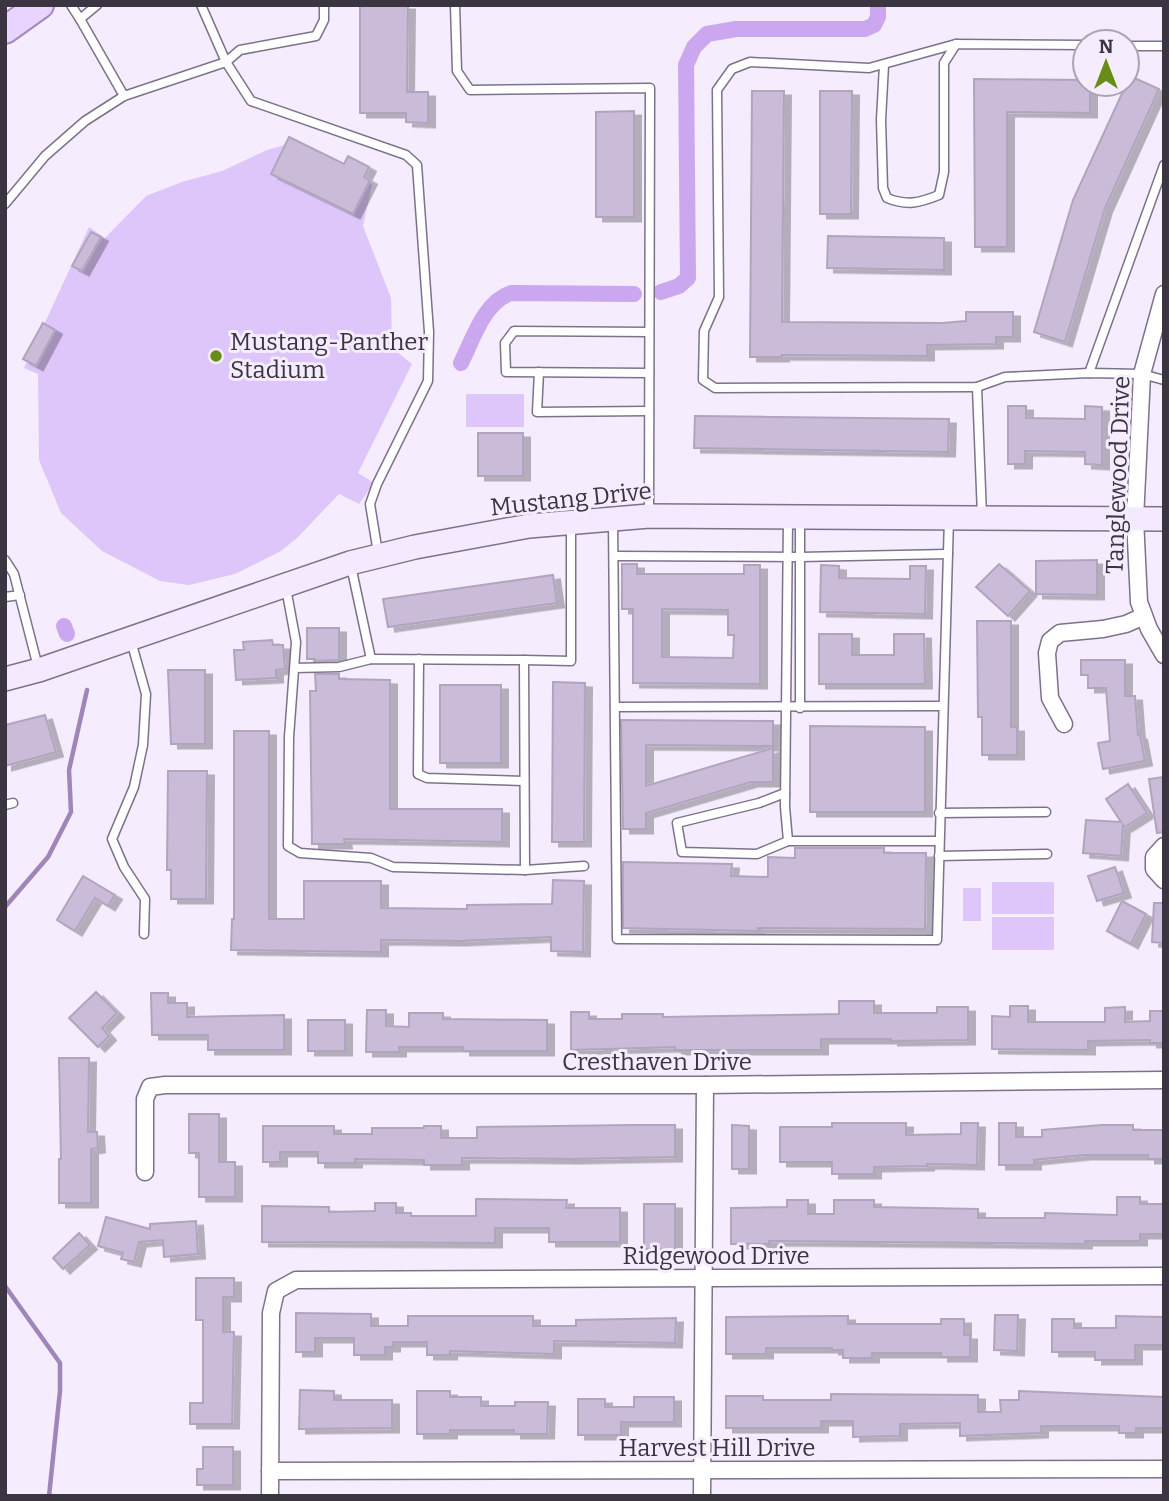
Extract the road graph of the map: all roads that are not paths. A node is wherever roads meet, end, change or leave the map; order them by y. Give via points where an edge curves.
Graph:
1 (40, 5) edge
2 (71, 5) edge
3 (97, 5) edge
4 (201, 5) edge
5 (324, 5) edge
6 (455, 5) edge
7 (80, 19) junction
8 (5, 30) edge
9 (956, 44) junction
10 (1071, 45) edge
11 (1141, 46) edge
12 (1164, 46) edge
13 (226, 62) junction
14 (884, 65) junction
15 (124, 96) junction
16 (1164, 165) edge
17 (5, 204) edge
18 (1164, 294) edge
19 (649, 332) junction
20 (539, 372) junction
21 (649, 373) junction
22 (1089, 373) junction
23 (1142, 374) junction
24 (1164, 380) edge
25 (977, 387) junction
26 (649, 411) junction
27 (649, 516) junction
28 (794, 517) junction
29 (949, 518) junction
30 (982, 518) junction
31 (613, 519) junction
32 (1135, 519) junction
33 (1164, 519) edge
34 (571, 522) junction
35 (948, 554) junction
36 (379, 556) junction
37 (615, 556) junction
38 (787, 556) junction
39 (800, 557) junction
40 (5, 560) edge
41 (350, 563) junction
42 (285, 585) junction
43 (20, 595) junction
44 (5, 597) edge
45 (1144, 616) junction
46 (131, 638) junction
47 (1164, 655) edge
48 (371, 659) junction
49 (419, 659) junction
50 (524, 660) junction
51 (294, 668) junction
52 (38, 670) junction
53 (5, 679) edge
54 (943, 706) junction
55 (615, 708) junction
56 (786, 708) junction
57 (800, 708) junction
58 (1064, 724) dead end
59 (524, 781) junction
60 (785, 793) junction
61 (1046, 812) dead end
62 (939, 813) junction
63 (788, 841) junction
64 (938, 841) junction
65 (1164, 846) edge
66 (1046, 854) dead end
67 (939, 856) junction
68 (584, 866) dead end
69 (525, 870) junction
70 (1164, 880) edge
71 (144, 934) dead end
72 (1164, 1080) edge
73 (705, 1085) junction
74 (145, 1172) dead end
75 (1164, 1276) edge
76 (703, 1279) junction
77 (1164, 1469) edge
78 (702, 1470) junction
79 (270, 1471) junction
80 (270, 1496) edge
81 (702, 1496) edge

1 - 8 main road
2 - 7 lane
3 - 7 lane
4 - 13 lane
5 - 13 lane via 324,20 316,36 240,50
6 - 19 lane via 457,71 470,90 650,88
7 - 15 lane
9 - 10 lane
9 - 14 lane
9 - 14 lane via 944,63 944,172 939,195 916,204 887,198 883,188
11 - 12 lane
13 - 15 lane
13 - 36 lane via 251,101 406,155 417,165 428,381 370,504
14 - 25 lane via 750,62 732,69 718,90 719,297 704,331 703,380 715,388
15 - 17 lane via 85,121 45,156
16 - 22 lane
18 - 23 street, Tanglewood Drive
19 - 20 lane via 514,331 505,344 506,372
19 - 21 lane
20 - 21 lane
20 - 26 lane via 537,411
21 - 26 lane
22 - 23 lane
22 - 25 lane via 1005,377
23 - 24 lane
23 - 32 street, Tanglewood Drive
25 - 30 lane
26 - 27 lane
27 - 28 main road, Mustang Drive
27 - 31 main road, Mustang Drive
28 - 29 main road, Mustang Drive
28 - 38 lane
28 - 39 lane
29 - 30 main road, Mustang Drive
29 - 35 lane
30 - 32 main road, Mustang Drive
31 - 34 main road, Mustang Drive
31 - 37 lane
32 - 33 main road, Mustang Drive
32 - 45 street, Tanglewood Drive via 1139,602
34 - 36 main road, Mustang Drive via 477,535
34 - 50 lane via 571,661
35 - 39 lane
35 - 54 lane
36 - 41 main road, Mustang Drive
37 - 38 lane
37 - 55 lane
38 - 39 lane
38 - 56 lane
39 - 57 lane
40 - 43 lane
41 - 42 main road, Mustang Drive
41 - 48 lane
42 - 46 main road, Mustang Drive
42 - 51 lane via 296,642
43 - 44 lane
43 - 52 lane
45 - 47 street, Tanglewood Drive
45 - 58 street via 1103,629 1060,634 1050,641 1050,698
46 - 52 main road, Mustang Drive
46 - 71 lane via 146,694 143,746 134,787 111,839 145,899
48 - 49 lane
48 - 51 lane via 339,667
49 - 50 lane
49 - 59 lane via 418,774
50 - 59 lane
51 - 69 lane via 288,846 300,853 371,858 393,867
52 - 53 main road, Mustang Drive
54 - 57 lane
54 - 62 lane
55 - 56 lane
55 - 67 lane via 617,939 937,940
56 - 57 lane
56 - 60 lane
59 - 69 lane
60 - 63 lane
60 - 63 lane via 677,823 682,852 757,854
61 - 62 lane
62 - 64 lane
63 - 64 lane
64 - 67 lane
65 - 70 street via 1154,857 1154,869
66 - 67 lane
68 - 69 lane
72 - 73 street, Cresthaven Drive
73 - 74 street, Cresthaven Drive via 150,1087 145,1099
73 - 76 street
75 - 76 street, Ridgewood Drive
76 - 78 street
76 - 79 street, Ridgewood Drive via 296,1280 281,1286 274,1294 271,1313
77 - 78 street, Harvest Hill Drive
78 - 79 street, Harvest Hill Drive
78 - 81 street
79 - 80 street

